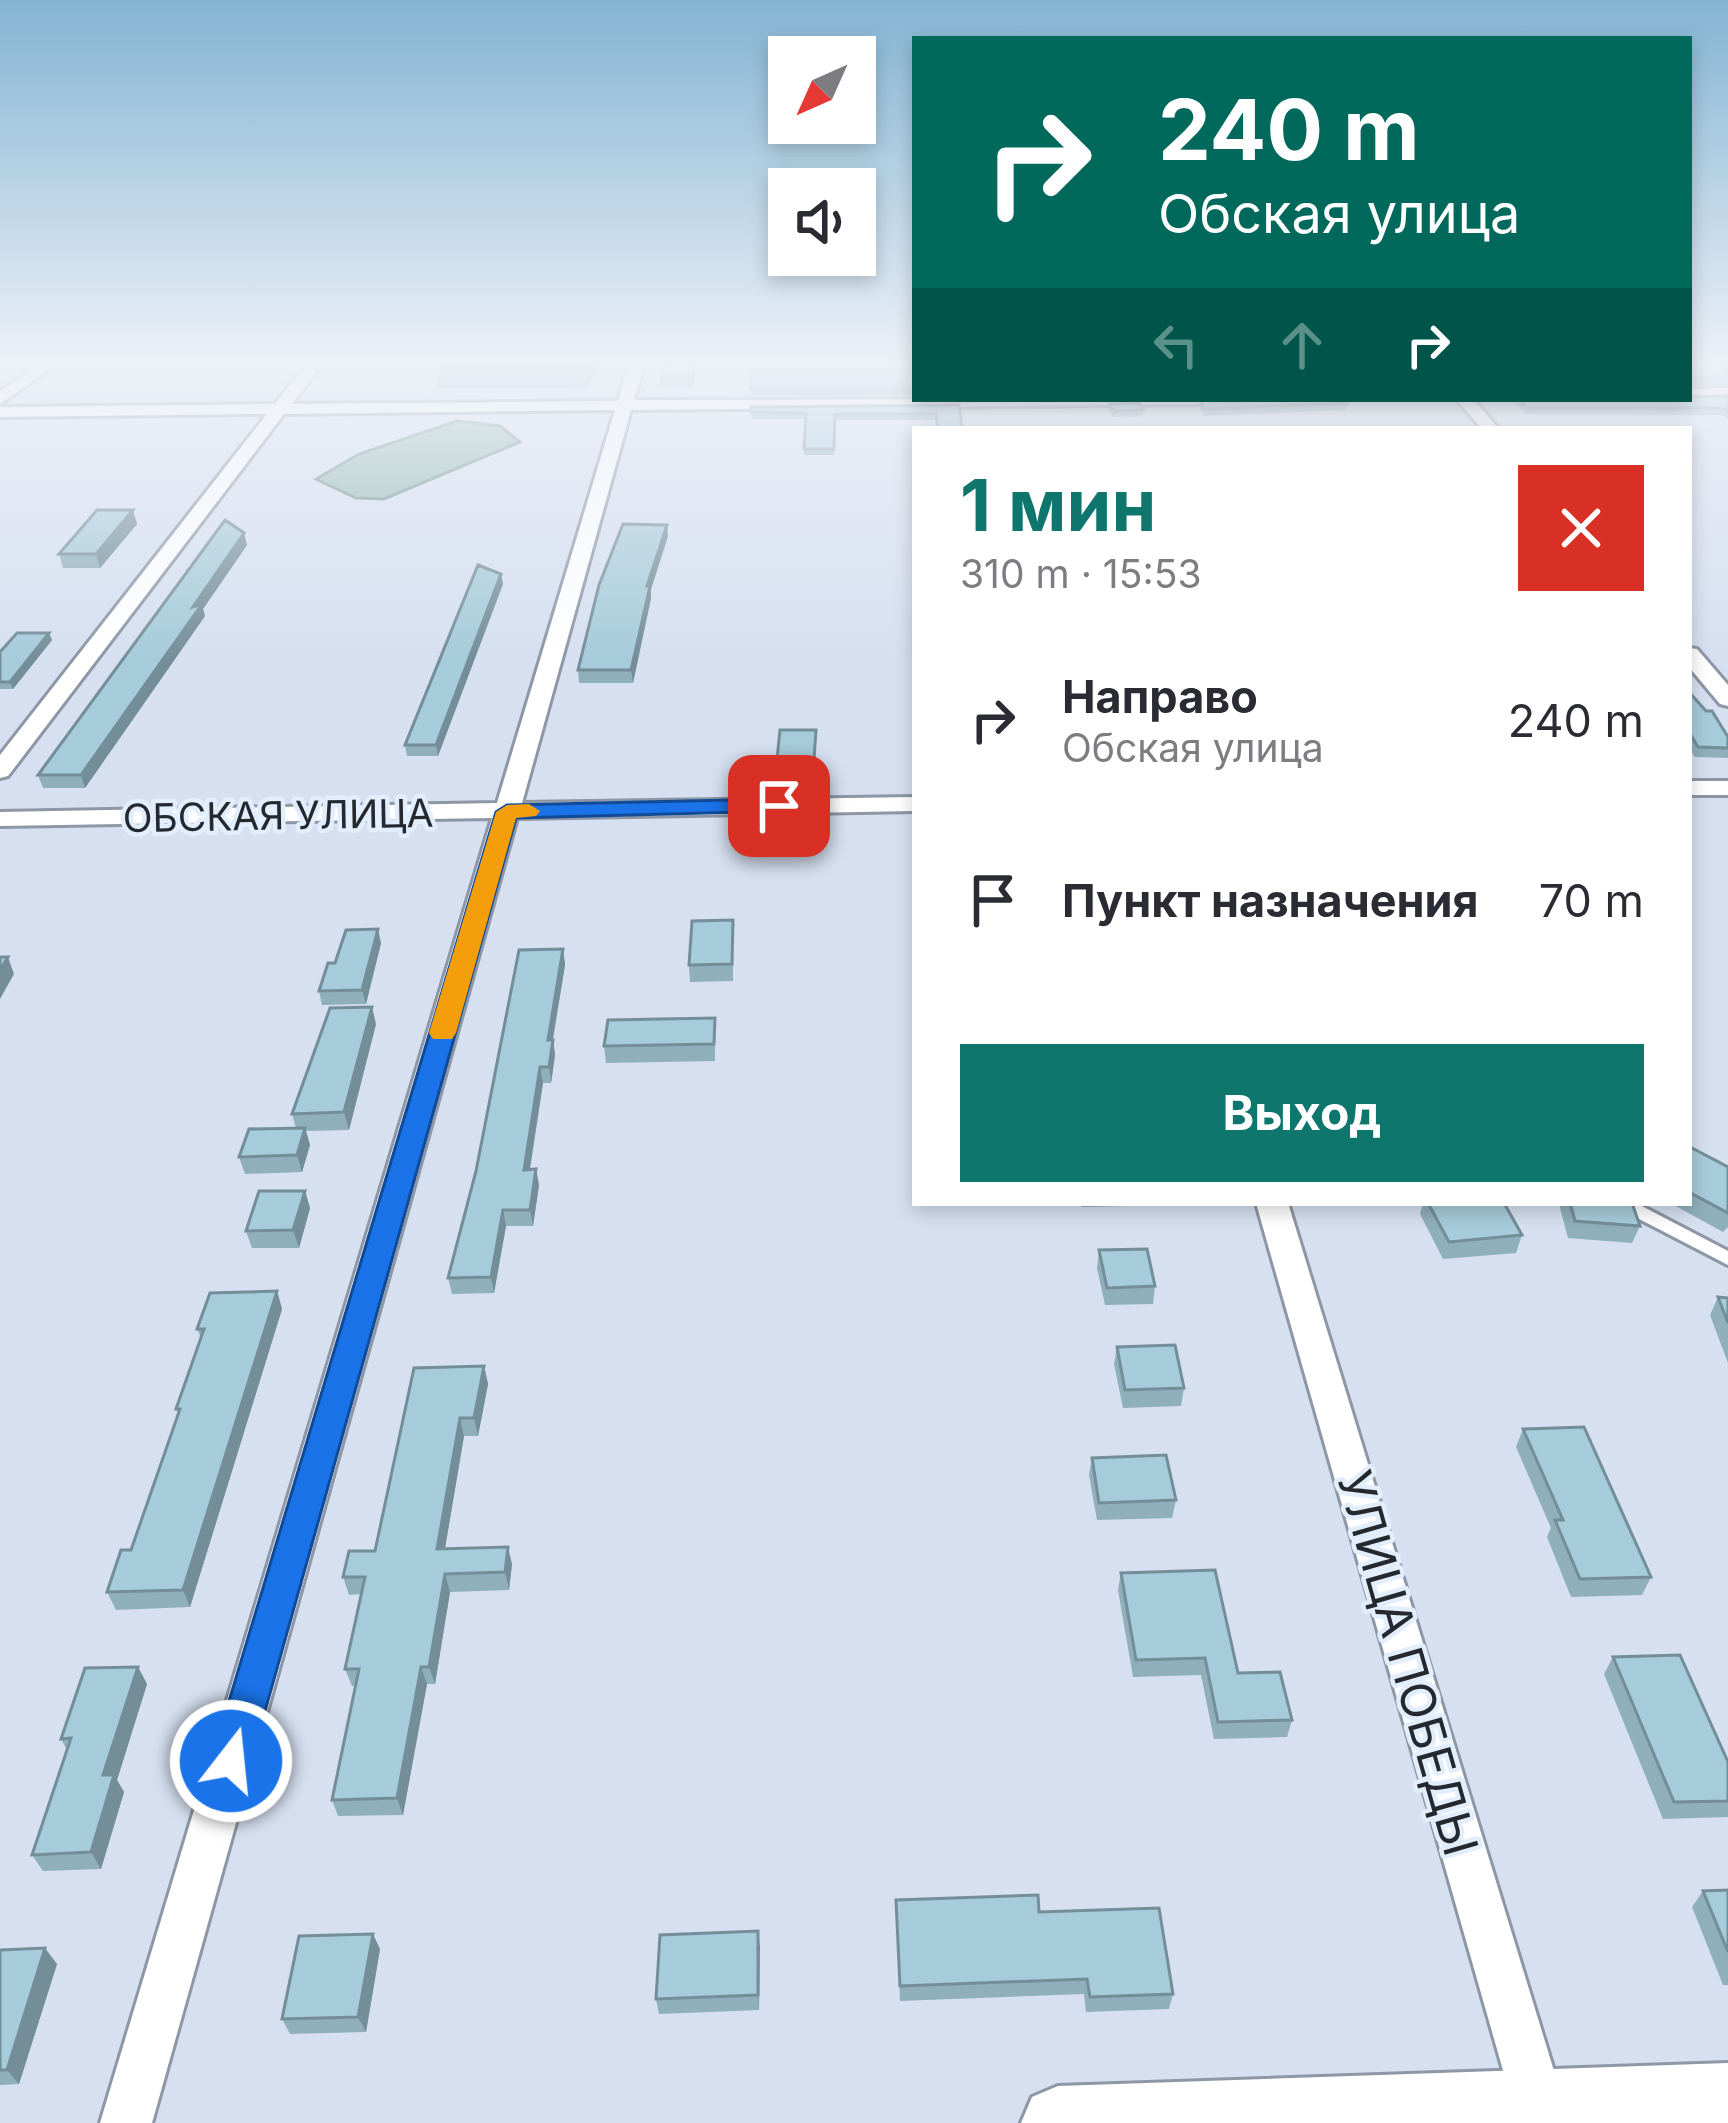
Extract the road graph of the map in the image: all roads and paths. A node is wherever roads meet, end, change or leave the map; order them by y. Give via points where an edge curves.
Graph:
1 (239, 462) edge
2 (610, 462) edge
3 (1692, 657) edge
4 (1728, 699) edge
5 (0, 771) edge
6 (1692, 788) edge
7 (1728, 788) edge
8 (912, 803) edge
9 (507, 812) junction
10 (0, 819) edge
11 (1274, 1206) edge
12 (1628, 1206) edge
13 (1728, 1259) edge
14 (1728, 2099) edge
15 (1542, 2115) edge
16 (126, 2123) edge
17 (1058, 2123) edge

1 - 5 street
2 - 9 street
3 - 4 street
6 - 7 street
8 - 9 street, ОБСКАЯ УЛИЦА
9 - 10 street, ОБСКАЯ УЛИЦА
9 - 16 street
11 - 15 street, УЛИЦА ПОБЕДЫ
12 - 13 lane
14 - 15 street
15 - 17 street

